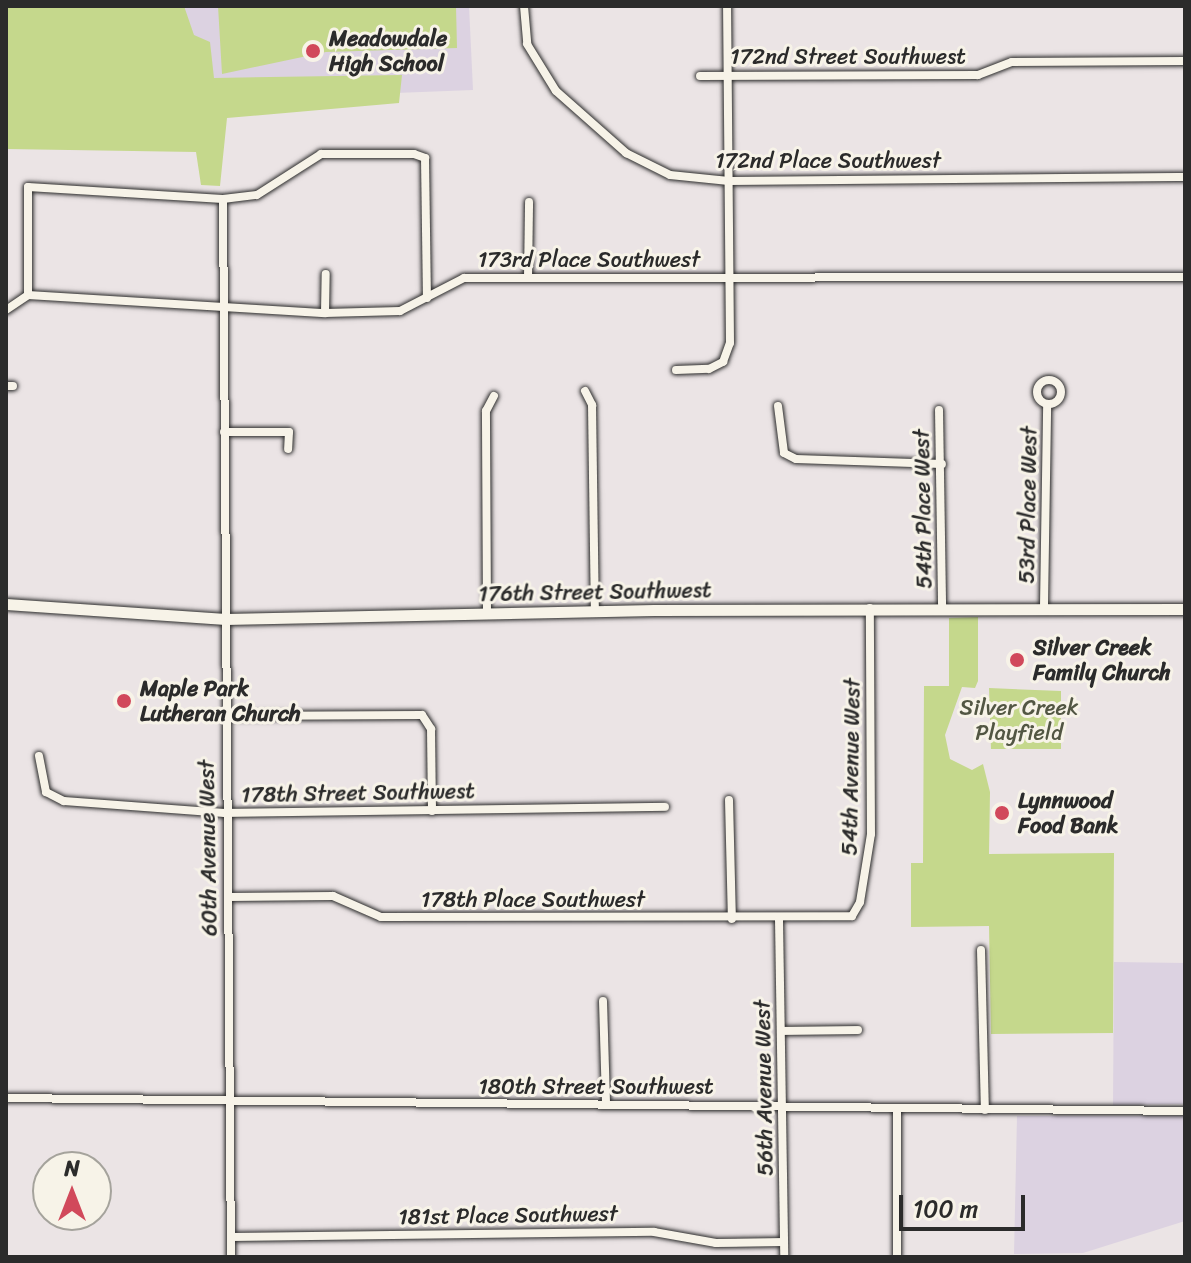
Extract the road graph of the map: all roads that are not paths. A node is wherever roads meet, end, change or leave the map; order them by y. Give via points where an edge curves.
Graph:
1 (524, 6) edge
2 (727, 6) edge
3 (1185, 61) edge
4 (700, 76) dead end
5 (728, 76) junction
6 (291, 159) dead end
7 (298, 169) junction
8 (1185, 177) edge
9 (729, 181) junction
10 (223, 199) junction
11 (529, 202) dead end
12 (326, 274) dead end
13 (1185, 277) edge
14 (528, 278) junction
15 (729, 278) junction
16 (28, 295) junction
17 (427, 298) junction
18 (223, 307) junction
19 (6, 310) edge
20 (325, 313) junction
21 (676, 370) dead end
22 (585, 391) dead end
23 (494, 396) dead end
24 (1047, 405) dead end
25 (778, 406) dead end
26 (939, 410) dead end
27 (224, 432) junction
28 (288, 449) dead end
29 (942, 464) junction
30 (6, 604) edge
31 (1044, 606) junction
32 (942, 607) junction
33 (870, 608) junction
34 (1185, 609) edge
35 (595, 611) junction
36 (487, 613) junction
37 (225, 619) junction
38 (224, 716) junction
39 (39, 756) dead end
40 (729, 800) dead end
41 (665, 807) dead end
42 (432, 811) junction
43 (225, 813) junction
44 (228, 897) junction
45 (843, 918) joint
46 (732, 919) junction
47 (779, 920) junction
48 (981, 950) dead end
49 (603, 1001) dead end
50 (858, 1030) dead end
51 (782, 1031) junction
52 (6, 1098) edge
53 (229, 1102) junction
54 (606, 1105) junction
55 (782, 1106) junction
56 (897, 1109) junction
57 (985, 1110) junction
58 (1185, 1111) edge
59 (231, 1237) junction
60 (784, 1242) junction
61 (231, 1257) edge
62 (784, 1257) edge
63 (897, 1257) edge

1 - 9 street, 172nd Place Southwest via 527,44 556,91 626,153 670,175
2 - 5 street
3 - 5 street, 172nd Street Southwest via 1012,62 978,75
4 - 5 street, 172nd Street Southwest
5 - 9 street
6 - 7 street
7 - 10 street via 257,195
7 - 17 street via 321,154 425,158
8 - 9 street, 172nd Place Southwest
9 - 15 street
10 - 16 street via 28,187
10 - 18 street, 60th Avenue West
11 - 14 street
12 - 20 street
13 - 15 street, 173rd Place Southwest
14 - 15 street, 173rd Place Southwest
14 - 17 street, 173rd Place Southwest via 464,278
15 - 21 street via 730,343 723,362 709,369
16 - 18 street, 173rd Place Southwest
16 - 19 street
17 - 20 street, 173rd Place Southwest via 400,311
18 - 20 street, 173rd Place Southwest
18 - 27 street, 60th Avenue West
22 - 35 street via 592,405
23 - 36 street via 486,411
24 - 31 street, 53rd Place West
25 - 29 street via 784,453 796,459
26 - 29 street, 54th Place West
27 - 28 street via 289,432
27 - 37 street, 60th Avenue West
29 - 32 street, 54th Place West
30 - 37 street, 176th Street Southwest
31 - 32 street, 176th Street Southwest
31 - 34 street, 176th Street Southwest
32 - 33 street, 176th Street Southwest
33 - 35 street, 176th Street Southwest
33 - 45 street, 54th Avenue West via 870,848 858,909
35 - 36 street, 176th Street Southwest
36 - 37 street, 176th Street Southwest
37 - 38 street, 60th Avenue West
38 - 42 street via 411,712 426,718 431,729
38 - 43 street, 60th Avenue West
39 - 43 street, 178th Street Southwest via 44,788 57,801
40 - 46 street
41 - 42 street, 178th Street Southwest
42 - 43 street, 178th Street Southwest
43 - 44 street, 60th Avenue West
44 - 46 street, 178th Place Southwest via 333,896 381,917
44 - 53 street, 60th Avenue West
45 - 47 street, 178th Place Southwest
46 - 47 street, 178th Place Southwest
47 - 51 street, 56th Avenue West
48 - 57 street
49 - 54 street
50 - 51 street
51 - 55 street, 56th Avenue West
52 - 53 street, 180th Street Southwest
53 - 54 street, 180th Street Southwest
53 - 59 street, 60th Avenue West
54 - 55 street, 180th Street Southwest
55 - 56 street, 180th Street Southwest
55 - 60 street, 56th Avenue West
56 - 57 street, 180th Street Southwest
56 - 63 street
57 - 58 street, 180th Street Southwest
59 - 60 street, 181st Place Southwest via 654,1232 716,1243
59 - 61 street, 60th Avenue West
60 - 62 street, 56th Avenue West

